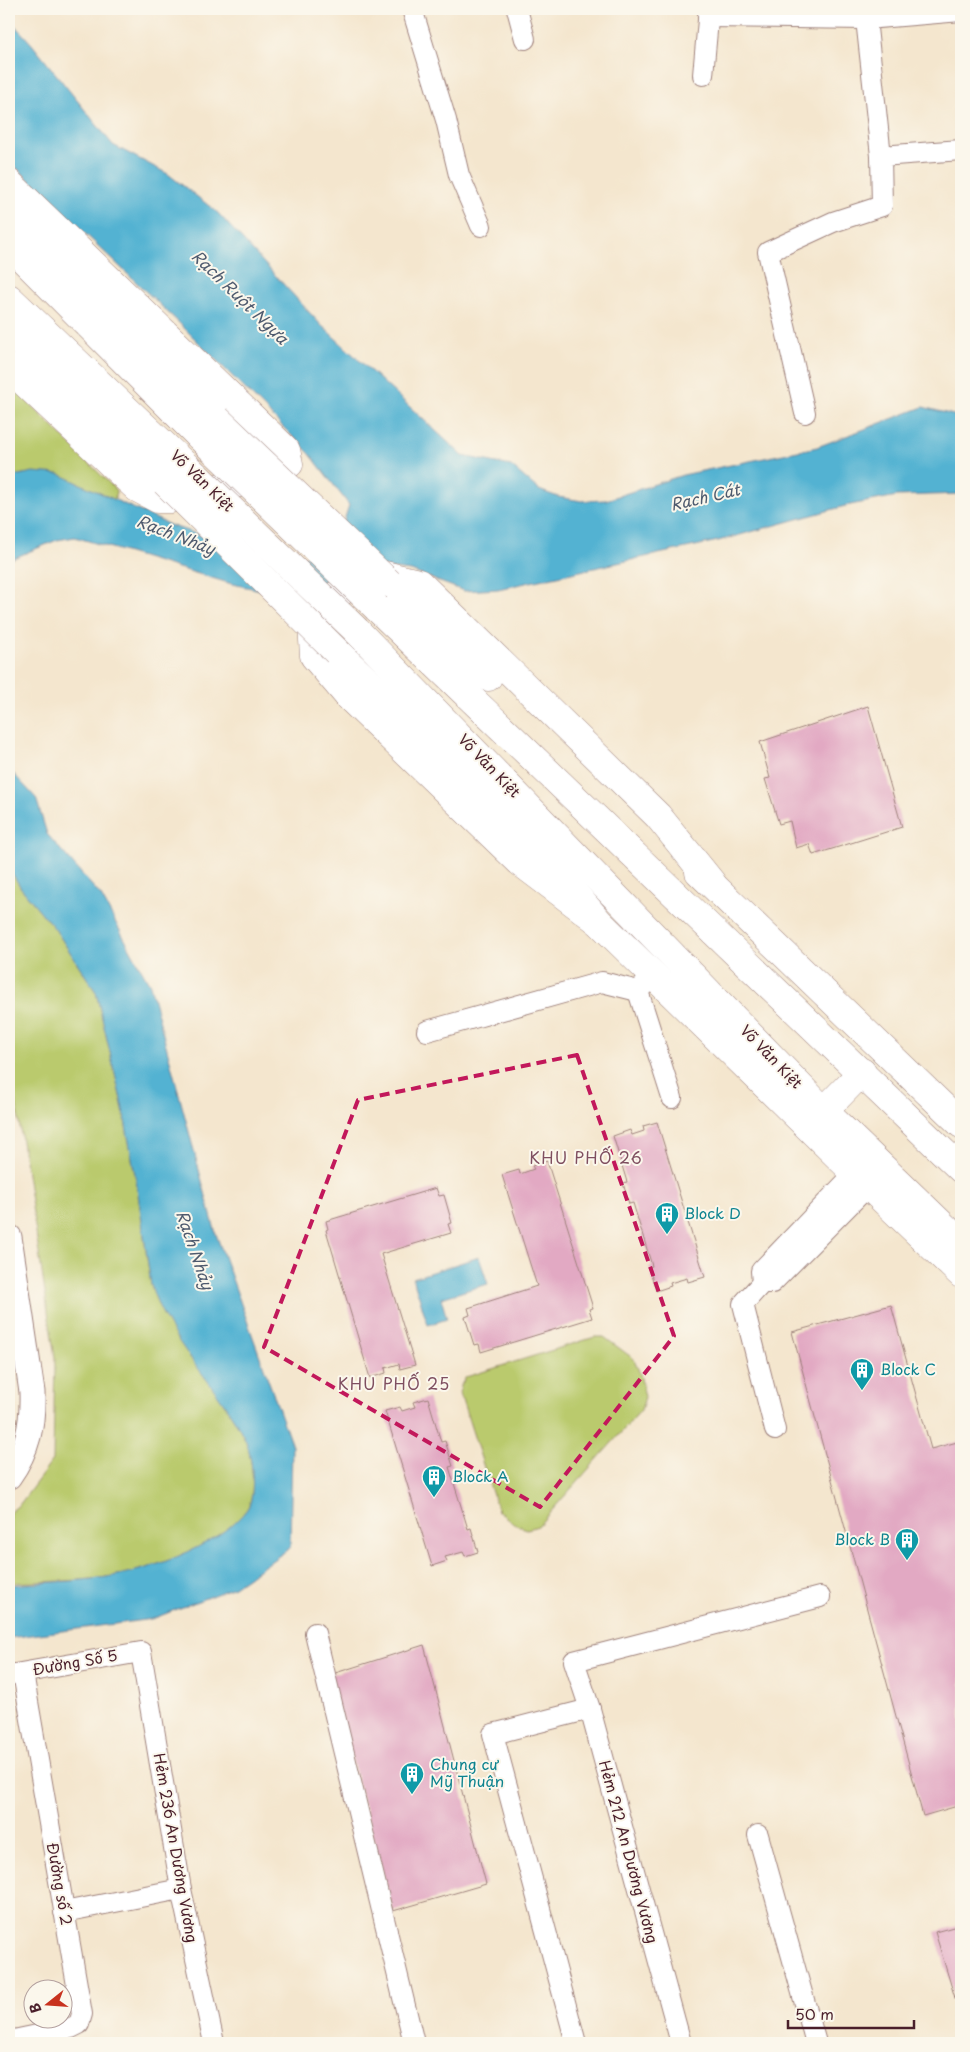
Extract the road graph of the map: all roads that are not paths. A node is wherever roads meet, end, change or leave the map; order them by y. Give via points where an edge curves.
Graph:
1 (412, 9) edge
2 (517, 9) edge
3 (961, 11) edge
4 (708, 13) edge
5 (866, 19) junction
6 (525, 39) dead end
7 (704, 75) dead end
8 (961, 150) edge
9 (881, 156) junction
10 (9, 183) edge
11 (9, 209) edge
12 (481, 226) dead end
13 (9, 245) edge
14 (9, 298) edge
15 (9, 332) edge
16 (9, 370) edge
17 (805, 413) dead end
18 (208, 428) junction
19 (712, 883) junction
20 (598, 921) junction
21 (646, 983) junction
22 (426, 1030) dead end
23 (862, 1072) junction
24 (672, 1098) dead end
25 (824, 1111) junction
26 (961, 1124) edge
27 (961, 1169) edge
28 (862, 1179) junction
29 (9, 1237) edge
30 (961, 1243) edge
31 (961, 1274) edge
32 (775, 1430) dead end
33 (9, 1476) edge
34 (820, 1597) dead end
35 (315, 1633) dead end
36 (141, 1652) joint
37 (16, 1674) edge
38 (590, 1709) junction
39 (758, 1835) dead end
40 (181, 1890) junction
41 (64, 1912) junction
42 (9, 2041) edge
43 (214, 2043) edge
44 (414, 2043) edge
45 (576, 2043) edge
46 (681, 2043) edge
47 (816, 2043) edge

1 - 12 street via 459,175
2 - 6 street
3 - 5 street
4 - 5 street
4 - 7 street
5 - 9 street
8 - 9 street
9 - 17 street via 882,206 833,222 768,252
10 - 16 main road via 286,450 289,464 274,475 158,499 138,488
11 - 18 main road, Võ Văn Kiệt
13 - 18 main road, Võ Văn Kiệt
14 - 25 main road, Võ Văn Kiệt, bridge via 358,631
15 - 20 main road, Võ Văn Kiệt, bridge via 506,814
18 - 19 main road, Võ Văn Kiệt, bridge via 389,583
18 - 23 main road, Võ Văn Kiệt, bridge via 377,608
19 - 20 main road via 658,816 419,583 381,574 361,579 319,606 312,623 314,656 348,696 520,862
19 - 26 main road, Võ Văn Kiệt
20 - 21 main road, Võ Văn Kiệt
21 - 22 street via 602,982
21 - 24 street
21 - 28 main road, Võ Văn Kiệt
23 - 25 main road
23 - 27 main road, Võ Văn Kiệt
25 - 30 main road, Võ Văn Kiệt
28 - 31 main road, Võ Văn Kiệt
28 - 32 street via 761,1270 762,1283 743,1304
29 - 33 street via 33,1414 29,1439
34 - 38 street, Hẻm 212 An Dương Vương via 574,1661
35 - 44 street
36 - 37 street, Đường Số 5
36 - 40 street, Hẻm 236 An Dương Vương
37 - 41 street, Đường số 2
38 - 45 street via 493,1734
38 - 46 street, Hẻm 212 An Dương Vương
39 - 47 street
40 - 41 street
40 - 43 street, Hẻm 236 An Dương Vương
41 - 42 street, Đường số 2 via 82,2014 79,2024

